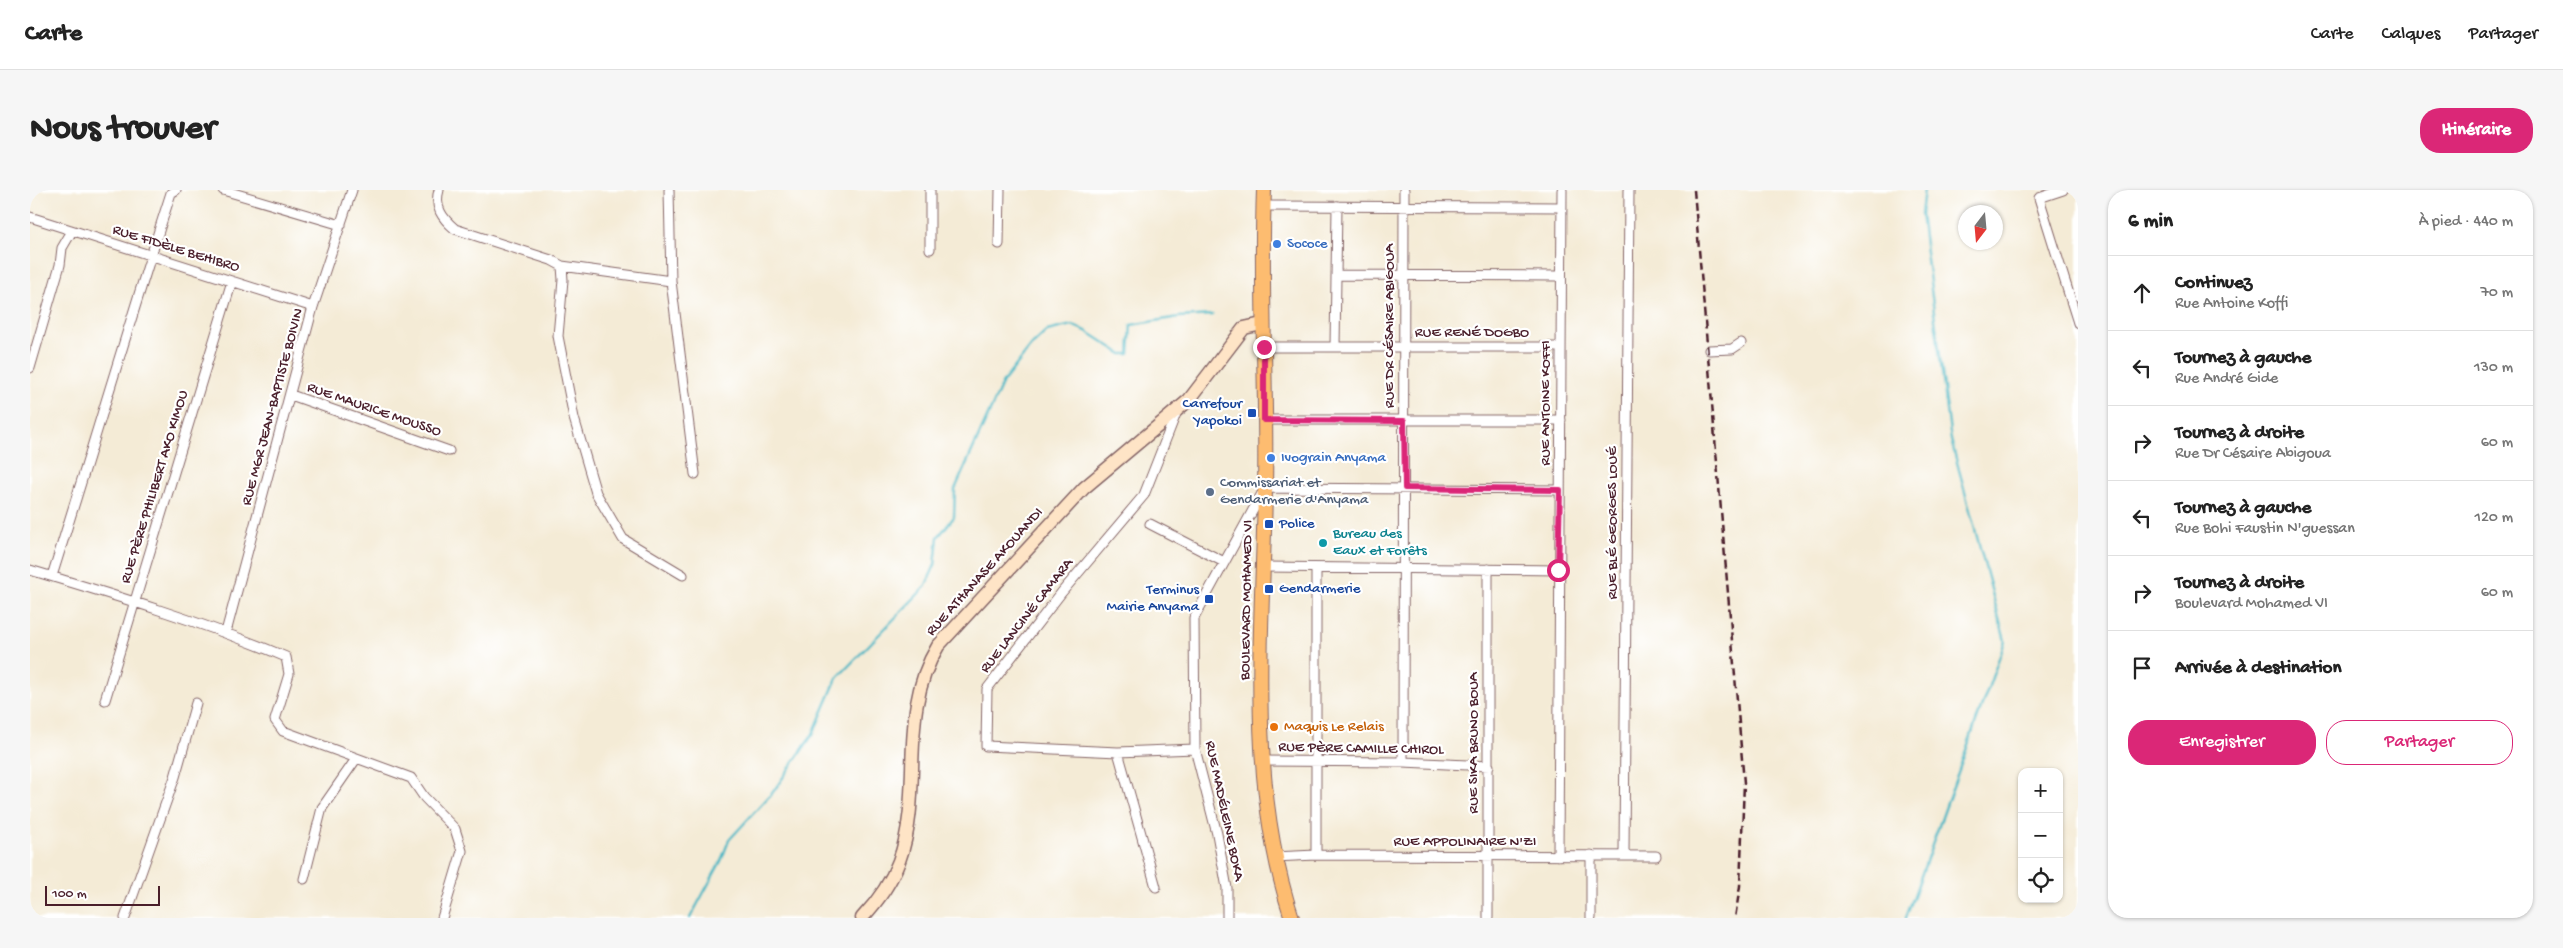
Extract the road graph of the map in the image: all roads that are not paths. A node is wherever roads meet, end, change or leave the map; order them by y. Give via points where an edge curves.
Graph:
1 (176, 190) edge
2 (224, 190) edge
3 (352, 190) edge
4 (439, 190) edge
5 (669, 190) edge
6 (930, 190) edge
7 (1000, 190) edge
8 (1264, 190) edge
9 (1404, 190) edge
10 (1562, 190) edge
11 (1629, 190) edge
12 (2063, 190) edge
13 (1263, 206) junction
14 (1337, 206) junction
15 (1404, 207) junction
16 (1562, 207) junction
17 (30, 217) edge
18 (341, 225) junction
19 (72, 231) junction
20 (999, 244) dead end
21 (930, 249) dead end
22 (151, 256) junction
23 (562, 266) junction
24 (1337, 275) junction
25 (1404, 276) junction
26 (1561, 276) junction
27 (232, 281) junction
28 (672, 281) junction
29 (313, 307) junction
30 (2078, 323) edge
31 (1262, 324) junction
32 (1741, 343) dead end
33 (1264, 347) junction
34 (1335, 347) junction
35 (1404, 347) junction
36 (1560, 347) junction
37 (1709, 350) dead end
38 (30, 368) edge
39 (291, 395) junction
40 (1177, 412) junction
41 (1264, 420) junction
42 (1561, 420) junction
43 (1404, 421) junction
44 (449, 450) dead end
45 (695, 474) dead end
46 (1265, 488) junction
47 (1405, 488) junction
48 (1560, 490) junction
49 (1150, 524) dead end
50 (1224, 562) junction
51 (1262, 567) junction
52 (1316, 568) junction
53 (1404, 568) junction
54 (1488, 569) junction
55 (30, 570) edge
56 (1558, 570) junction
57 (683, 575) dead end
58 (52, 576) junction
59 (136, 601) junction
60 (226, 632) junction
61 (105, 700) dead end
62 (196, 703) dead end
63 (1195, 750) junction
64 (1118, 752) junction
65 (356, 760) junction
66 (1262, 761) junction
67 (1315, 762) junction
68 (1403, 762) junction
69 (1489, 766) junction
70 (1316, 855) junction
71 (1591, 855) junction
72 (1624, 855) junction
73 (1487, 856) junction
74 (1558, 856) junction
75 (1656, 856) dead end
76 (1274, 857) junction
77 (304, 879) dead end
78 (1156, 887) dead end
79 (125, 918) edge
80 (442, 918) edge
81 (862, 918) edge
82 (1227, 918) edge
83 (1292, 918) edge
84 (1488, 918) edge
85 (1591, 918) edge

1 - 22 street via 171,193
2 - 18 street
3 - 18 street, RUE MGR JEAN-BAPTISTE BOIVIN
4 - 23 street via 436,198 439,211 455,229
5 - 28 street
6 - 21 street
7 - 20 street
8 - 13 main road, BOULEVARD MOHAMED VI
9 - 15 street, RUE DR CÉSAIRE ABIGOUA
10 - 16 street, RUE ANTOINE KOFFI
11 - 72 street, RUE BLÉ GEORGES LOUÉ
12 - 30 street via 2039,198
13 - 14 street
13 - 31 main road, BOULEVARD MOHAMED VI
14 - 15 street
14 - 24 street
15 - 16 street
15 - 25 street, RUE DR CÉSAIRE ABIGOUA
16 - 26 street, RUE ANTOINE KOFFI
17 - 19 street, RUE FIDÈLE BEHIBRO
18 - 29 street, RUE MGR JEAN-BAPTISTE BOIVIN
19 - 22 street, RUE FIDÈLE BEHIBRO
19 - 38 street via 62,248
22 - 27 street, RUE FIDÈLE BEHIBRO
22 - 58 street
23 - 28 street
23 - 57 street via 558,336 574,418 596,493 622,538
24 - 25 street
24 - 34 street
25 - 26 street
25 - 35 street, RUE DR CÉSAIRE ABIGOUA
26 - 36 street, RUE ANTOINE KOFFI
27 - 29 street, RUE FIDÈLE BEHIBRO
27 - 59 street, RUE PÈRE PHILIBERT AKO KIMOU
28 - 45 street
29 - 39 street, RUE MGR JEAN-BAPTISTE BOIVIN
31 - 33 main road, BOULEVARD MOHAMED VI
31 - 40 street, RUE ATHANASE AKOUANDI via 1244,328 1190,400
32 - 37 street via 1732,349
33 - 34 street, RUE RENÉ DOGBO
33 - 41 main road, BOULEVARD MOHAMED VI
34 - 35 street, RUE RENÉ DOGBO
35 - 36 street, RUE RENÉ DOGBO
35 - 43 street, RUE DR CÉSAIRE ABIGOUA
36 - 42 street, RUE ANTOINE KOFFI
39 - 44 street, RUE MAURICE MOUSSO
39 - 60 street, RUE MGR JEAN-BAPTISTE BOIVIN
40 - 64 street, RUE LANCINÉ CAMARA via 1144,495 1062,592 987,689 986,746
40 - 81 street, RUE ATHANASE AKOUANDI via 1084,488 934,652 919,686 914,714 906,837 889,884
41 - 43 street
41 - 46 main road, BOULEVARD MOHAMED VI
42 - 43 street
42 - 48 street, RUE ANTOINE KOFFI
43 - 47 street, RUE DR CÉSAIRE ABIGOUA
46 - 47 street
46 - 50 street, RUE MADÉLEINE BOKA
46 - 51 main road, BOULEVARD MOHAMED VI
47 - 48 street
47 - 53 street, RUE DR CÉSAIRE ABIGOUA
48 - 56 street, RUE ANTOINE KOFFI
49 - 50 street
50 - 63 street, RUE MADÉLEINE BOKA via 1194,618
51 - 52 street
51 - 66 main road, BOULEVARD MOHAMED VI
52 - 53 street
52 - 67 street
53 - 54 street
53 - 68 street, RUE DR CÉSAIRE ABIGOUA
54 - 56 street
54 - 69 street, RUE SIKA BRUNO BOUA
55 - 58 street
56 - 74 street, RUE ANTOINE KOFFI
58 - 59 street
59 - 60 street
59 - 61 street, RUE PÈRE PHILIBERT AKO KIMOU
60 - 65 street via 286,657 289,674 275,720 283,731
62 - 79 street via 175,777
63 - 64 street, RUE LANCINÉ CAMARA
63 - 82 street, RUE MADÉLEINE BOKA via 1222,861 1227,888
64 - 78 street
65 - 77 street via 322,808
65 - 80 street via 411,778 424,797 455,829 462,851
66 - 67 street, RUE PÈRE CAMILLE CHIROL
66 - 76 main road, BOULEVARD MOHAMED VI
67 - 68 street, RUE PÈRE CAMILLE CHIROL
67 - 70 street
68 - 69 street, RUE PÈRE CAMILLE CHIROL
69 - 73 street, RUE SIKA BRUNO BOUA
70 - 73 street, RUE APPOLINAIRE N'ZI
70 - 76 street, RUE APPOLINAIRE N'ZI
71 - 72 street, RUE APPOLINAIRE N'ZI
71 - 74 street, RUE APPOLINAIRE N'ZI
71 - 85 street
72 - 75 street, RUE APPOLINAIRE N'ZI
73 - 74 street, RUE APPOLINAIRE N'ZI
73 - 84 street, RUE SIKA BRUNO BOUA
76 - 83 main road, BOULEVARD MOHAMED VI

